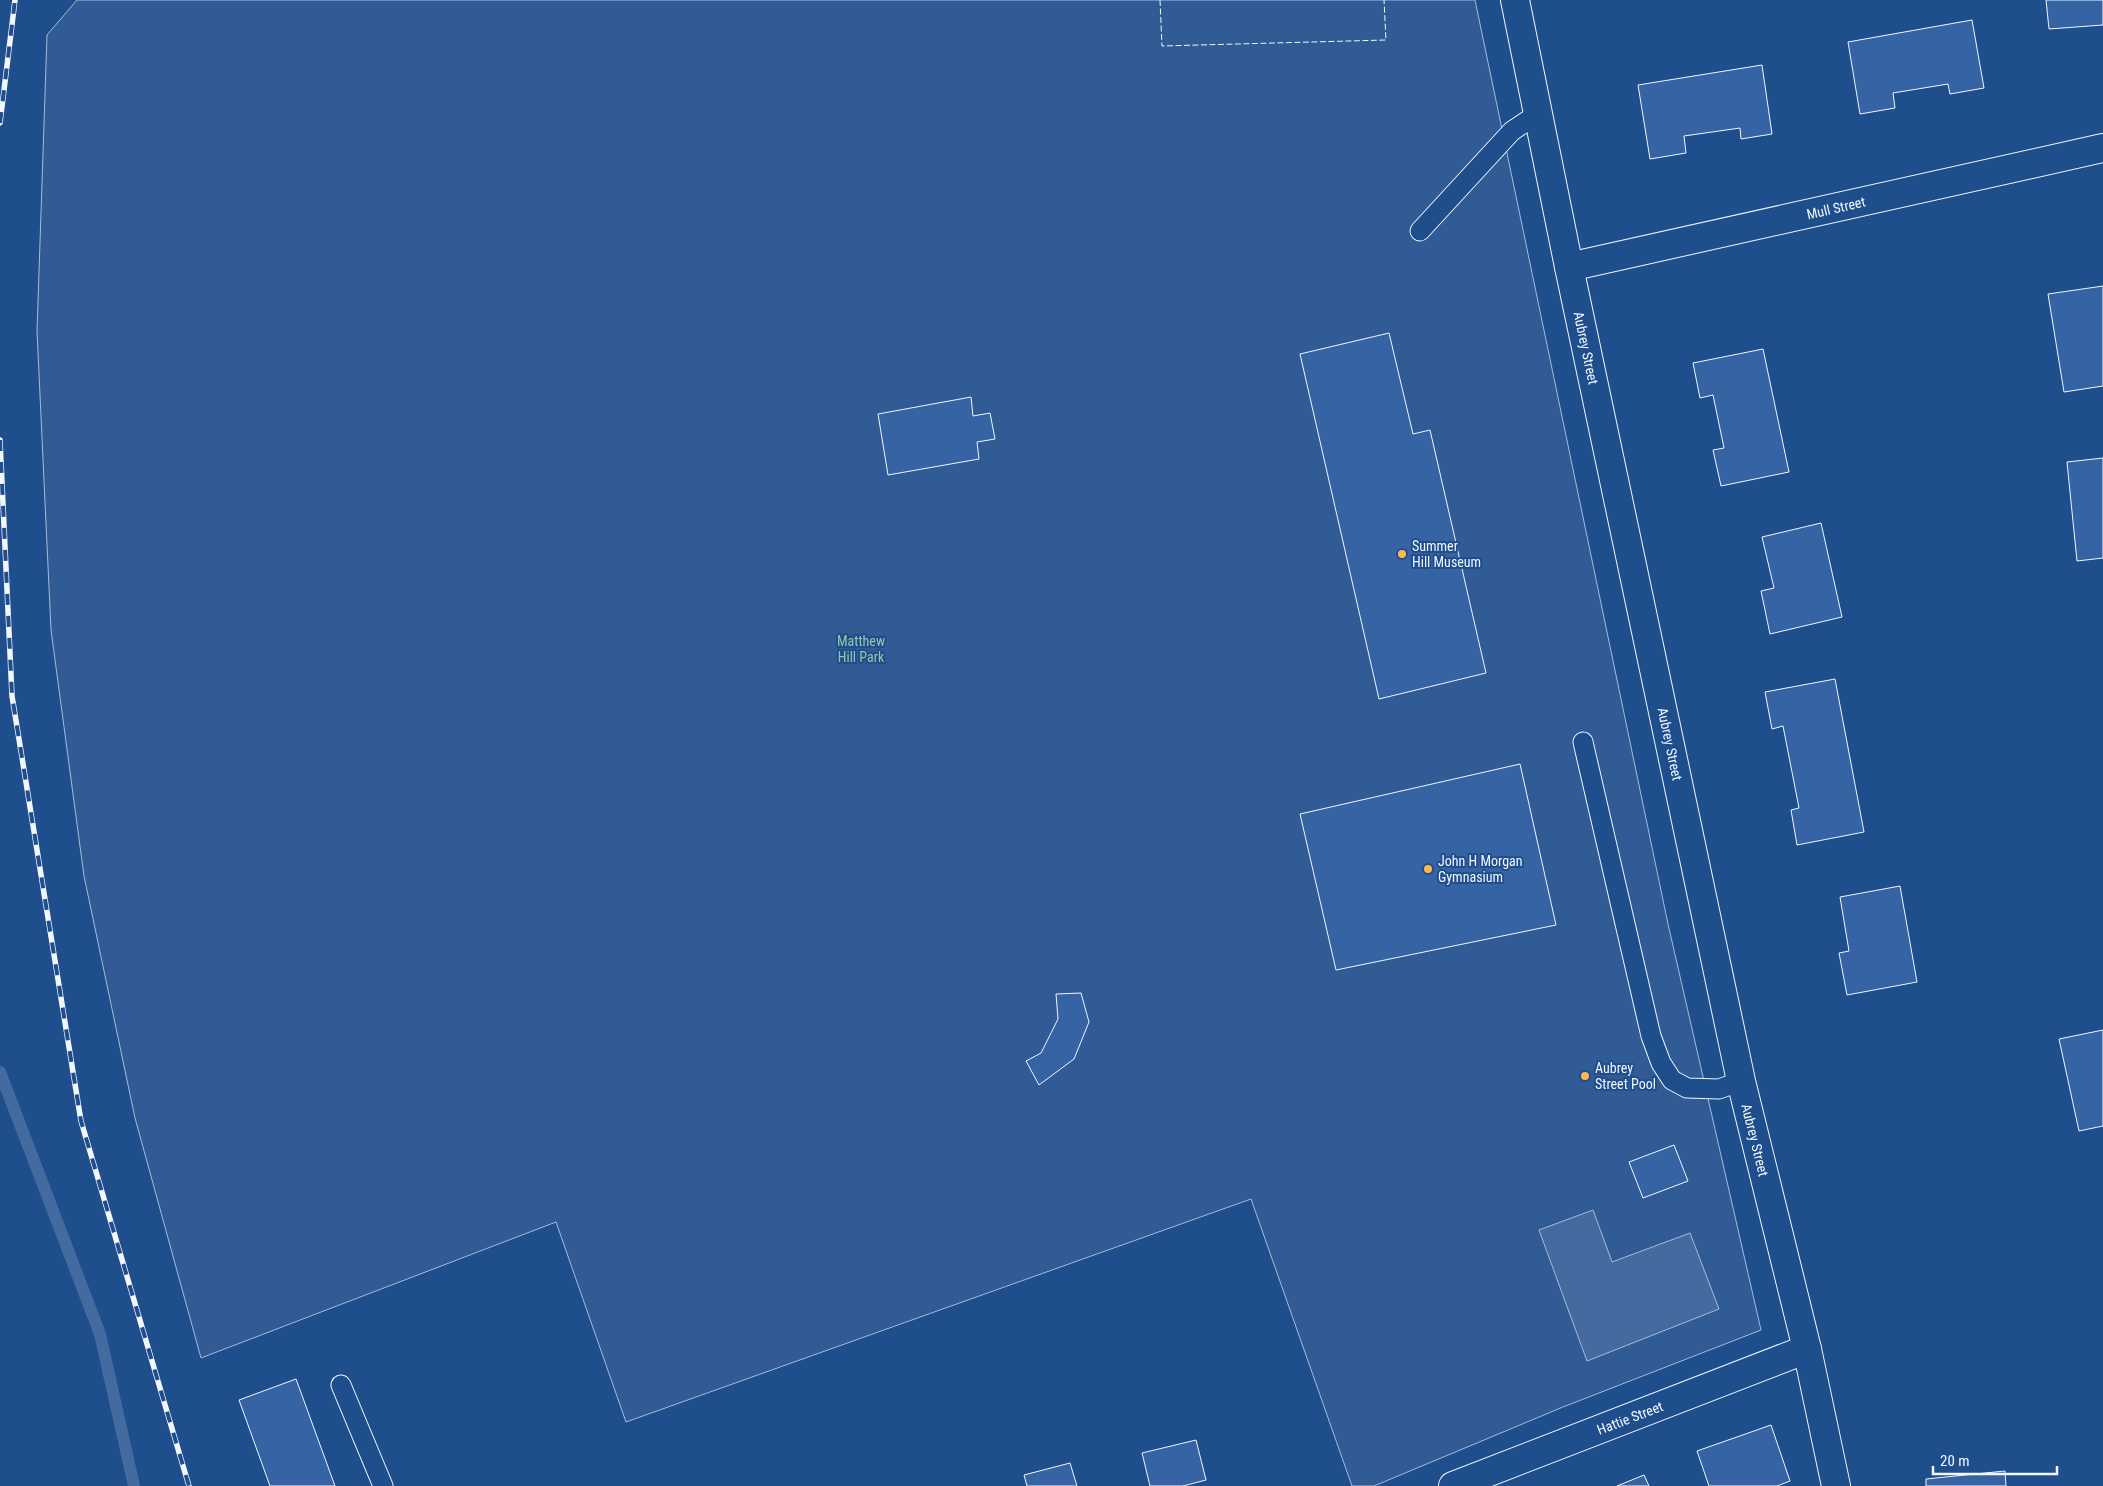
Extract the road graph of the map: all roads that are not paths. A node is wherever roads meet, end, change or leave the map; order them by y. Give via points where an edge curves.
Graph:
1 (1515, 0) edge
2 (1539, 113) junction
3 (2103, 148) edge
4 (1420, 231) dead end
5 (1569, 267) junction
6 (1583, 742) dead end
7 (1741, 1081) junction
8 (1807, 1349) junction
9 (341, 1385) dead end
10 (383, 1486) edge
11 (1453, 1486) edge
12 (1836, 1486) edge

1 - 2 street, Aubrey Street
2 - 4 lane via 1512,131
2 - 5 street, Aubrey Street
3 - 5 street, Mull Street
5 - 7 street, Aubrey Street
6 - 7 lane via 1660,1063 1672,1080 1687,1088 1719,1089
7 - 8 street, Aubrey Street
8 - 11 street, Hattie Street
8 - 12 street, Aubrey Street
9 - 10 lane

